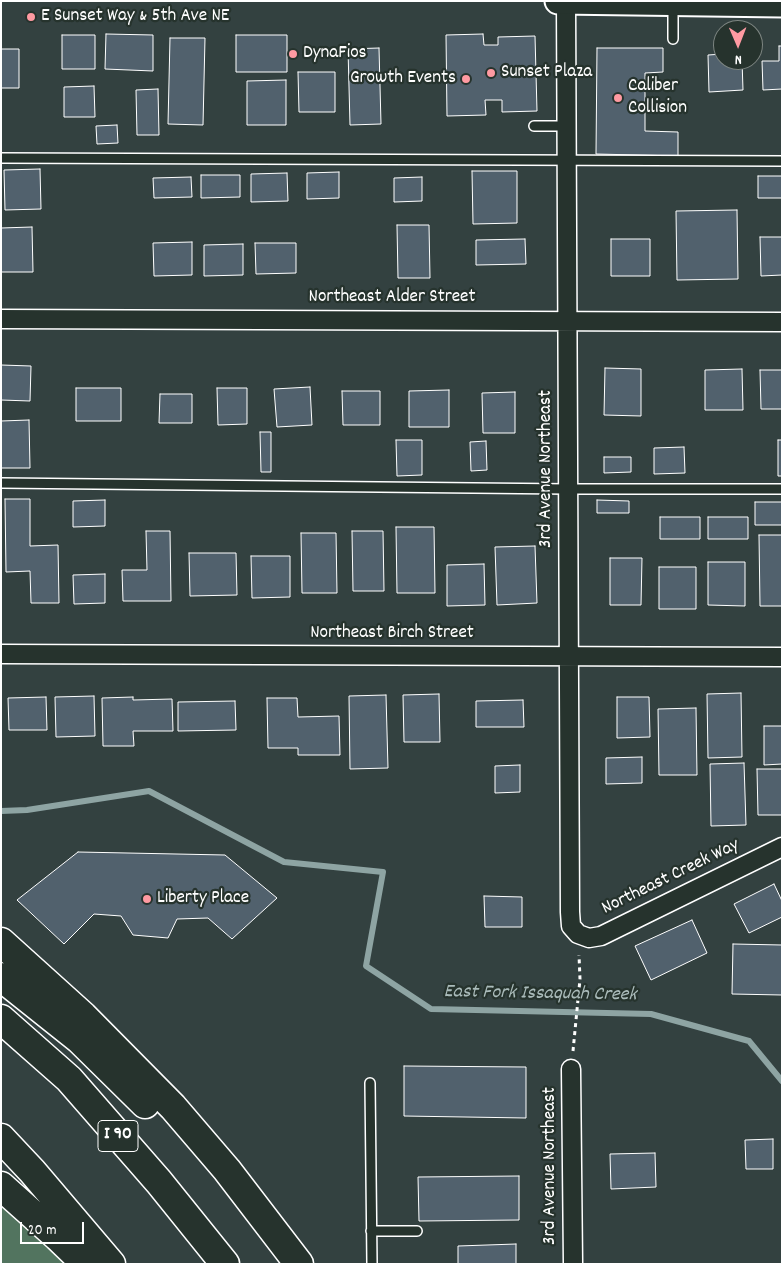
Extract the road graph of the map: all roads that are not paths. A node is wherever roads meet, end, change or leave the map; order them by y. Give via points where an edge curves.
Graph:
1 (558, 1) edge
2 (566, 1) edge
3 (674, 4) junction
4 (782, 4) edge
5 (673, 39) dead end
6 (534, 126) dead end
7 (567, 126) junction
8 (1, 158) edge
9 (567, 160) junction
10 (782, 161) edge
11 (1, 319) edge
12 (568, 321) junction
13 (782, 322) edge
14 (1, 483) edge
15 (568, 489) junction
16 (782, 489) edge
17 (1, 654) edge
18 (569, 657) junction
19 (782, 657) edge
20 (782, 847) edge
21 (578, 934) joint
22 (1, 942) edge
23 (1, 977) edge
24 (1, 1019) edge
25 (572, 1069) road end
26 (370, 1083) dead end
27 (1, 1138) edge
28 (1, 1186) edge
29 (371, 1231) junction
30 (417, 1231) dead end
31 (86, 1264) edge
32 (111, 1264) edge
33 (224, 1264) edge
34 (291, 1264) edge
35 (299, 1264) edge
36 (372, 1264) edge
37 (573, 1264) edge

1 - 2 main road
2 - 3 main road
2 - 7 street, 3rd Avenue Northeast
3 - 4 main road
3 - 5 lane
6 - 7 lane
7 - 9 street, 3rd Avenue Northeast
8 - 9 lane
9 - 10 lane
9 - 12 street, 3rd Avenue Northeast
11 - 12 street, Northeast Alder Street
12 - 13 street, Northeast Alder Street
12 - 15 street, 3rd Avenue Northeast
14 - 15 lane
15 - 16 lane
15 - 18 street, 3rd Avenue Northeast
17 - 18 street, Northeast Birch Street
18 - 19 street, Northeast Birch Street
18 - 21 street, 3rd Avenue Northeast via 570,912 571,926
20 - 21 street, Northeast Creek Way via 601,936 589,938
22 - 35 highway via 83,1016 173,1107 227,1170
23 - 34 highway via 78,1039 169,1126
24 - 33 highway, I 90 via 69,1079 159,1182
25 - 37 street, 3rd Avenue Northeast
26 - 29 lane
27 - 32 highway
28 - 31 highway
29 - 30 lane
29 - 36 lane

